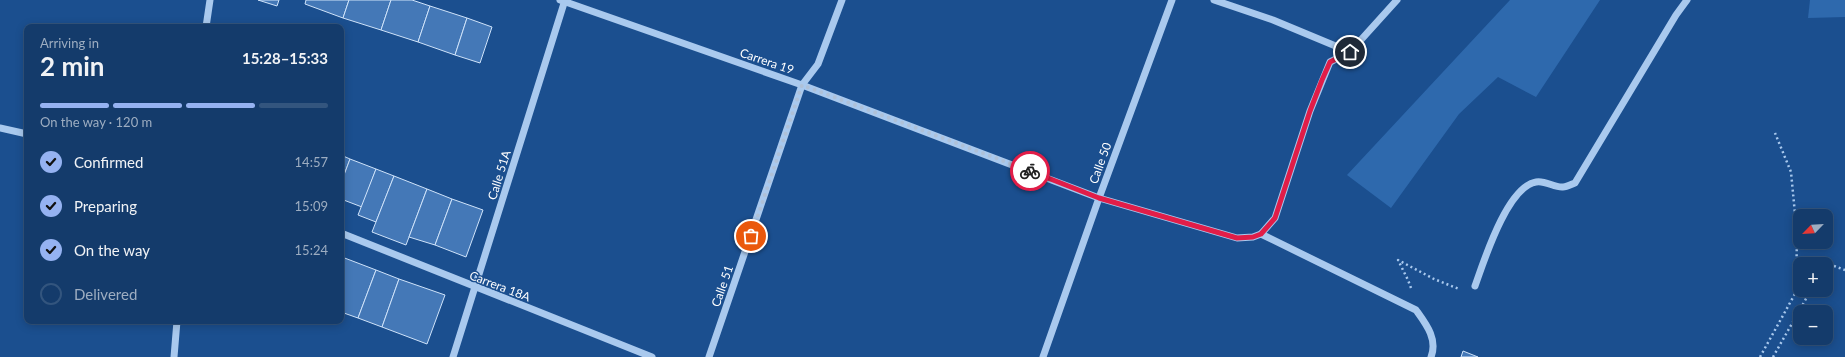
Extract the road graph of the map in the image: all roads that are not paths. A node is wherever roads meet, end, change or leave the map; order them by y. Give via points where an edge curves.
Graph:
1 (210, 0) edge
2 (563, 0) edge
3 (842, 0) edge
4 (1172, 0) edge
5 (1214, 0) edge
6 (1397, 0) edge
7 (1687, 0) edge
8 (206, 24) edge
9 (1350, 52) junction
10 (802, 85) junction
11 (0, 128) edge
12 (24, 133) edge
13 (1099, 198) junction
14 (344, 234) edge
15 (1261, 234) junction
16 (1475, 286) road end
17 (476, 288) junction
18 (176, 324) edge
19 (174, 357) edge
20 (453, 357) edge
21 (652, 357) edge
22 (709, 357) edge
23 (1043, 357) edge
24 (1431, 357) edge

1 - 8 street
2 - 10 street, Carrera 19
2 - 17 street, Calle 51A
3 - 10 street, Calle 51 via 818,64
4 - 13 street, Calle 50
5 - 9 street via 1273,20
6 - 9 street
7 - 16 street via 1575,183 1563,187 1536,182 1525,186 1504,214
9 - 15 street via 1330,62 1324,74 1275,218
10 - 13 street, Carrera 19
10 - 22 street, Calle 51
11 - 12 street
13 - 15 street, Carrera 19 via 1237,238
13 - 23 street, Calle 50
14 - 17 street, Carrera 18A
15 - 24 street via 1416,310 1431,331
17 - 20 street, Calle 51A
17 - 21 street, Carrera 18A
18 - 19 street

